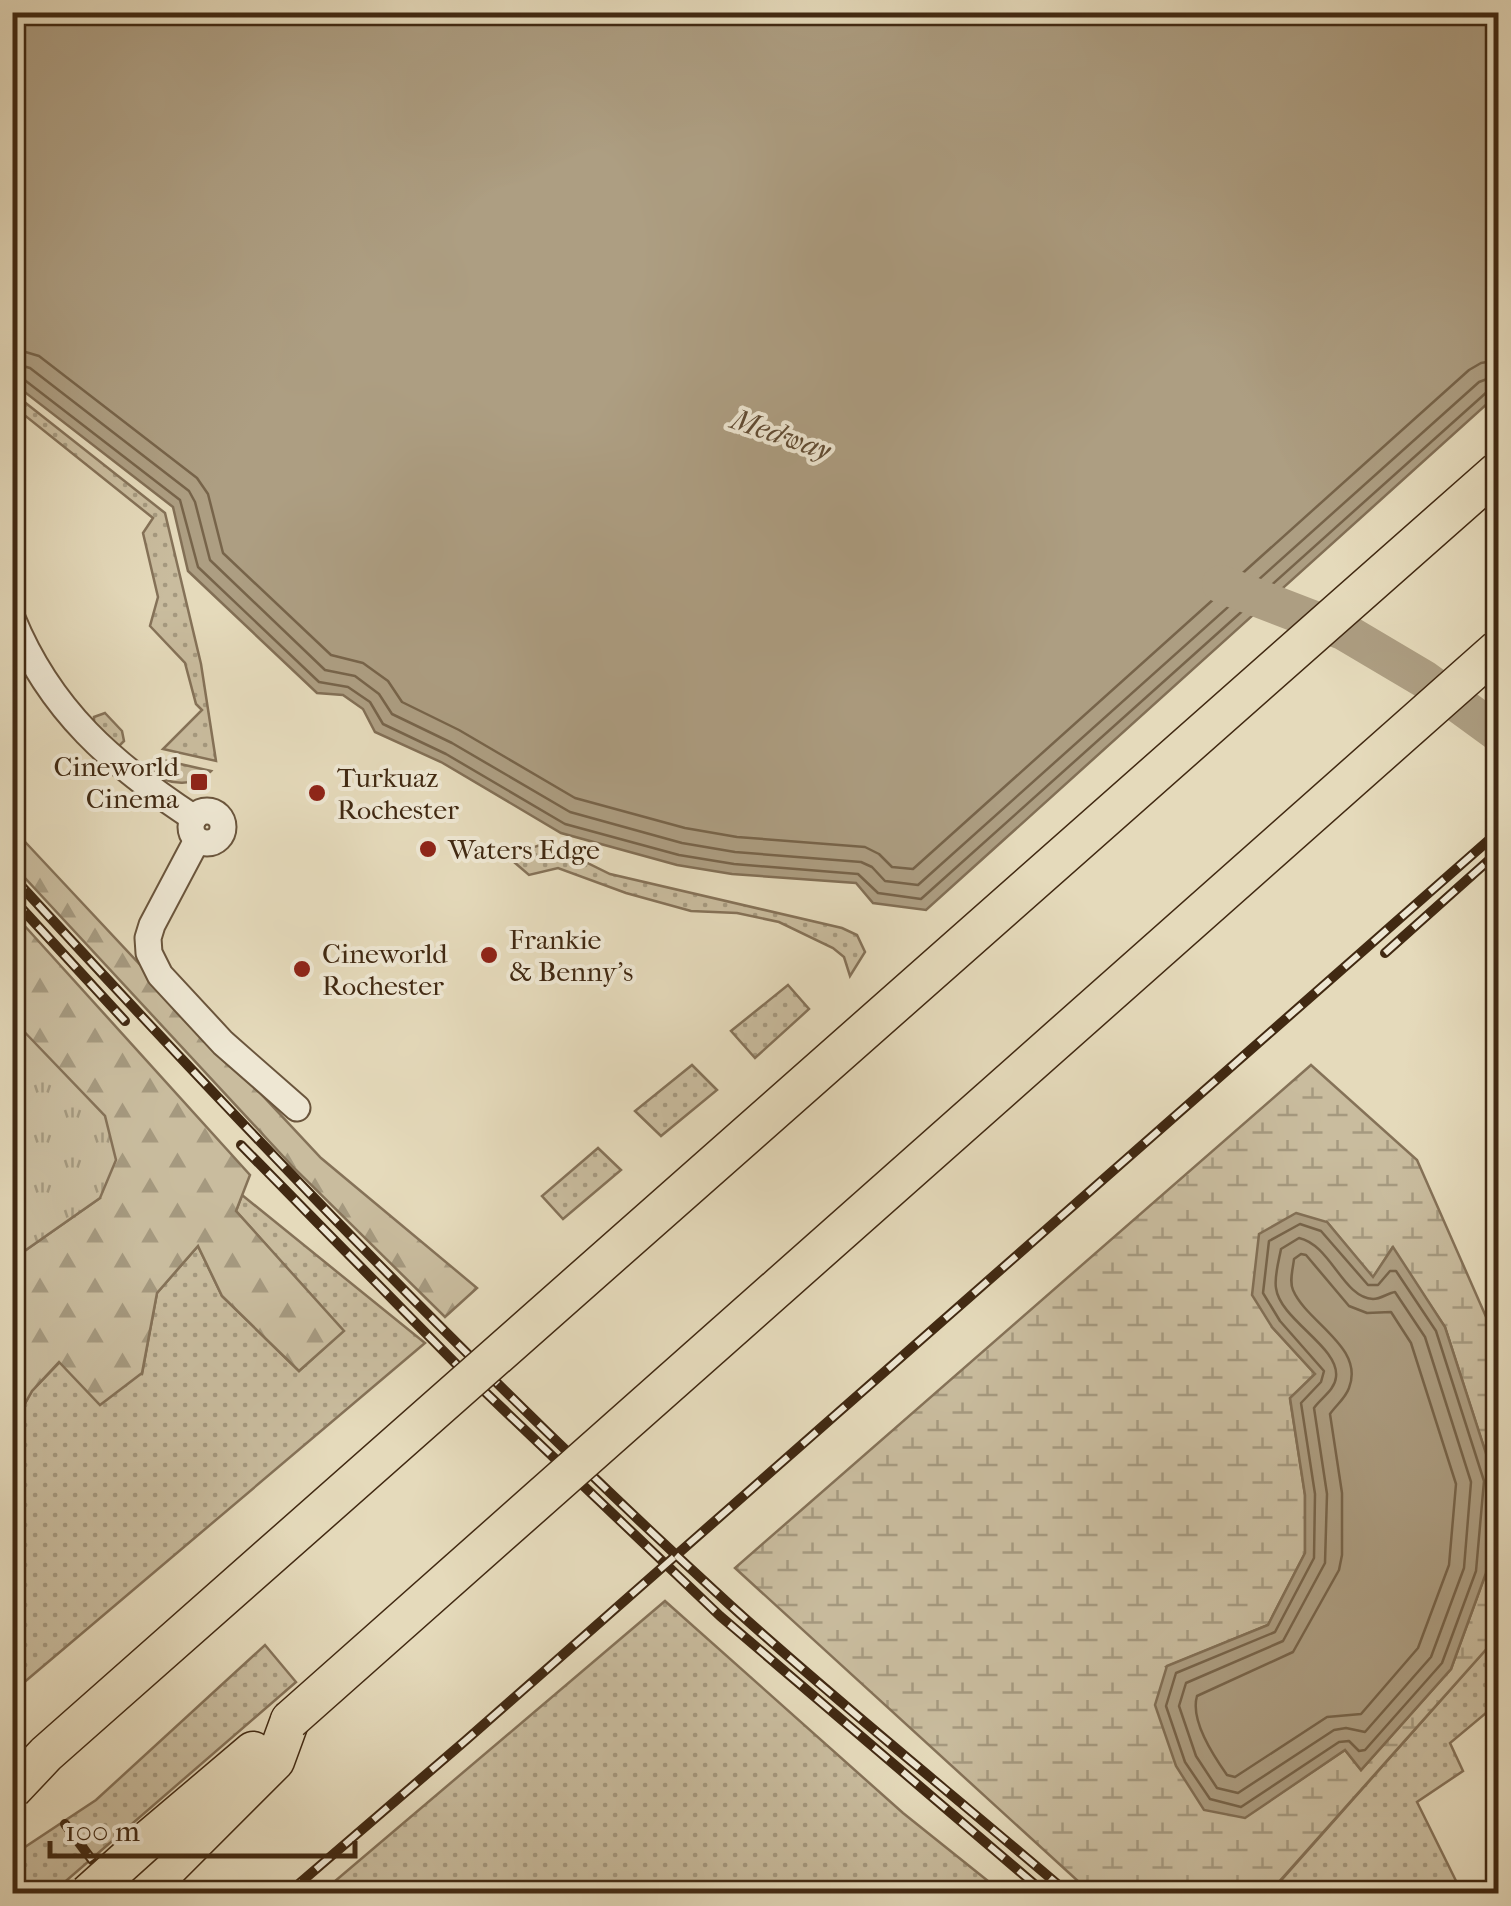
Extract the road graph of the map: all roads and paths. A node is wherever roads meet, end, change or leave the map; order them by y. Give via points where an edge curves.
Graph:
1 (1498, 471) edge
2 (12, 618) edge
3 (1498, 649) edge
4 (297, 1108) dead end
5 (46, 1754) junction
6 (12, 1776) edge
7 (12, 1790) edge
8 (158, 1853) junction
9 (88, 1894) edge
10 (142, 1894) edge

1 - 5 highway, bridge
2 - 4 street via 37,668 95,745 196,829 152,926 149,953 160,975 223,1043
3 - 8 highway, bridge via 290,1720 275,1761
5 - 6 highway, bridge
5 - 7 highway, bridge
8 - 9 highway, bridge
8 - 10 highway

